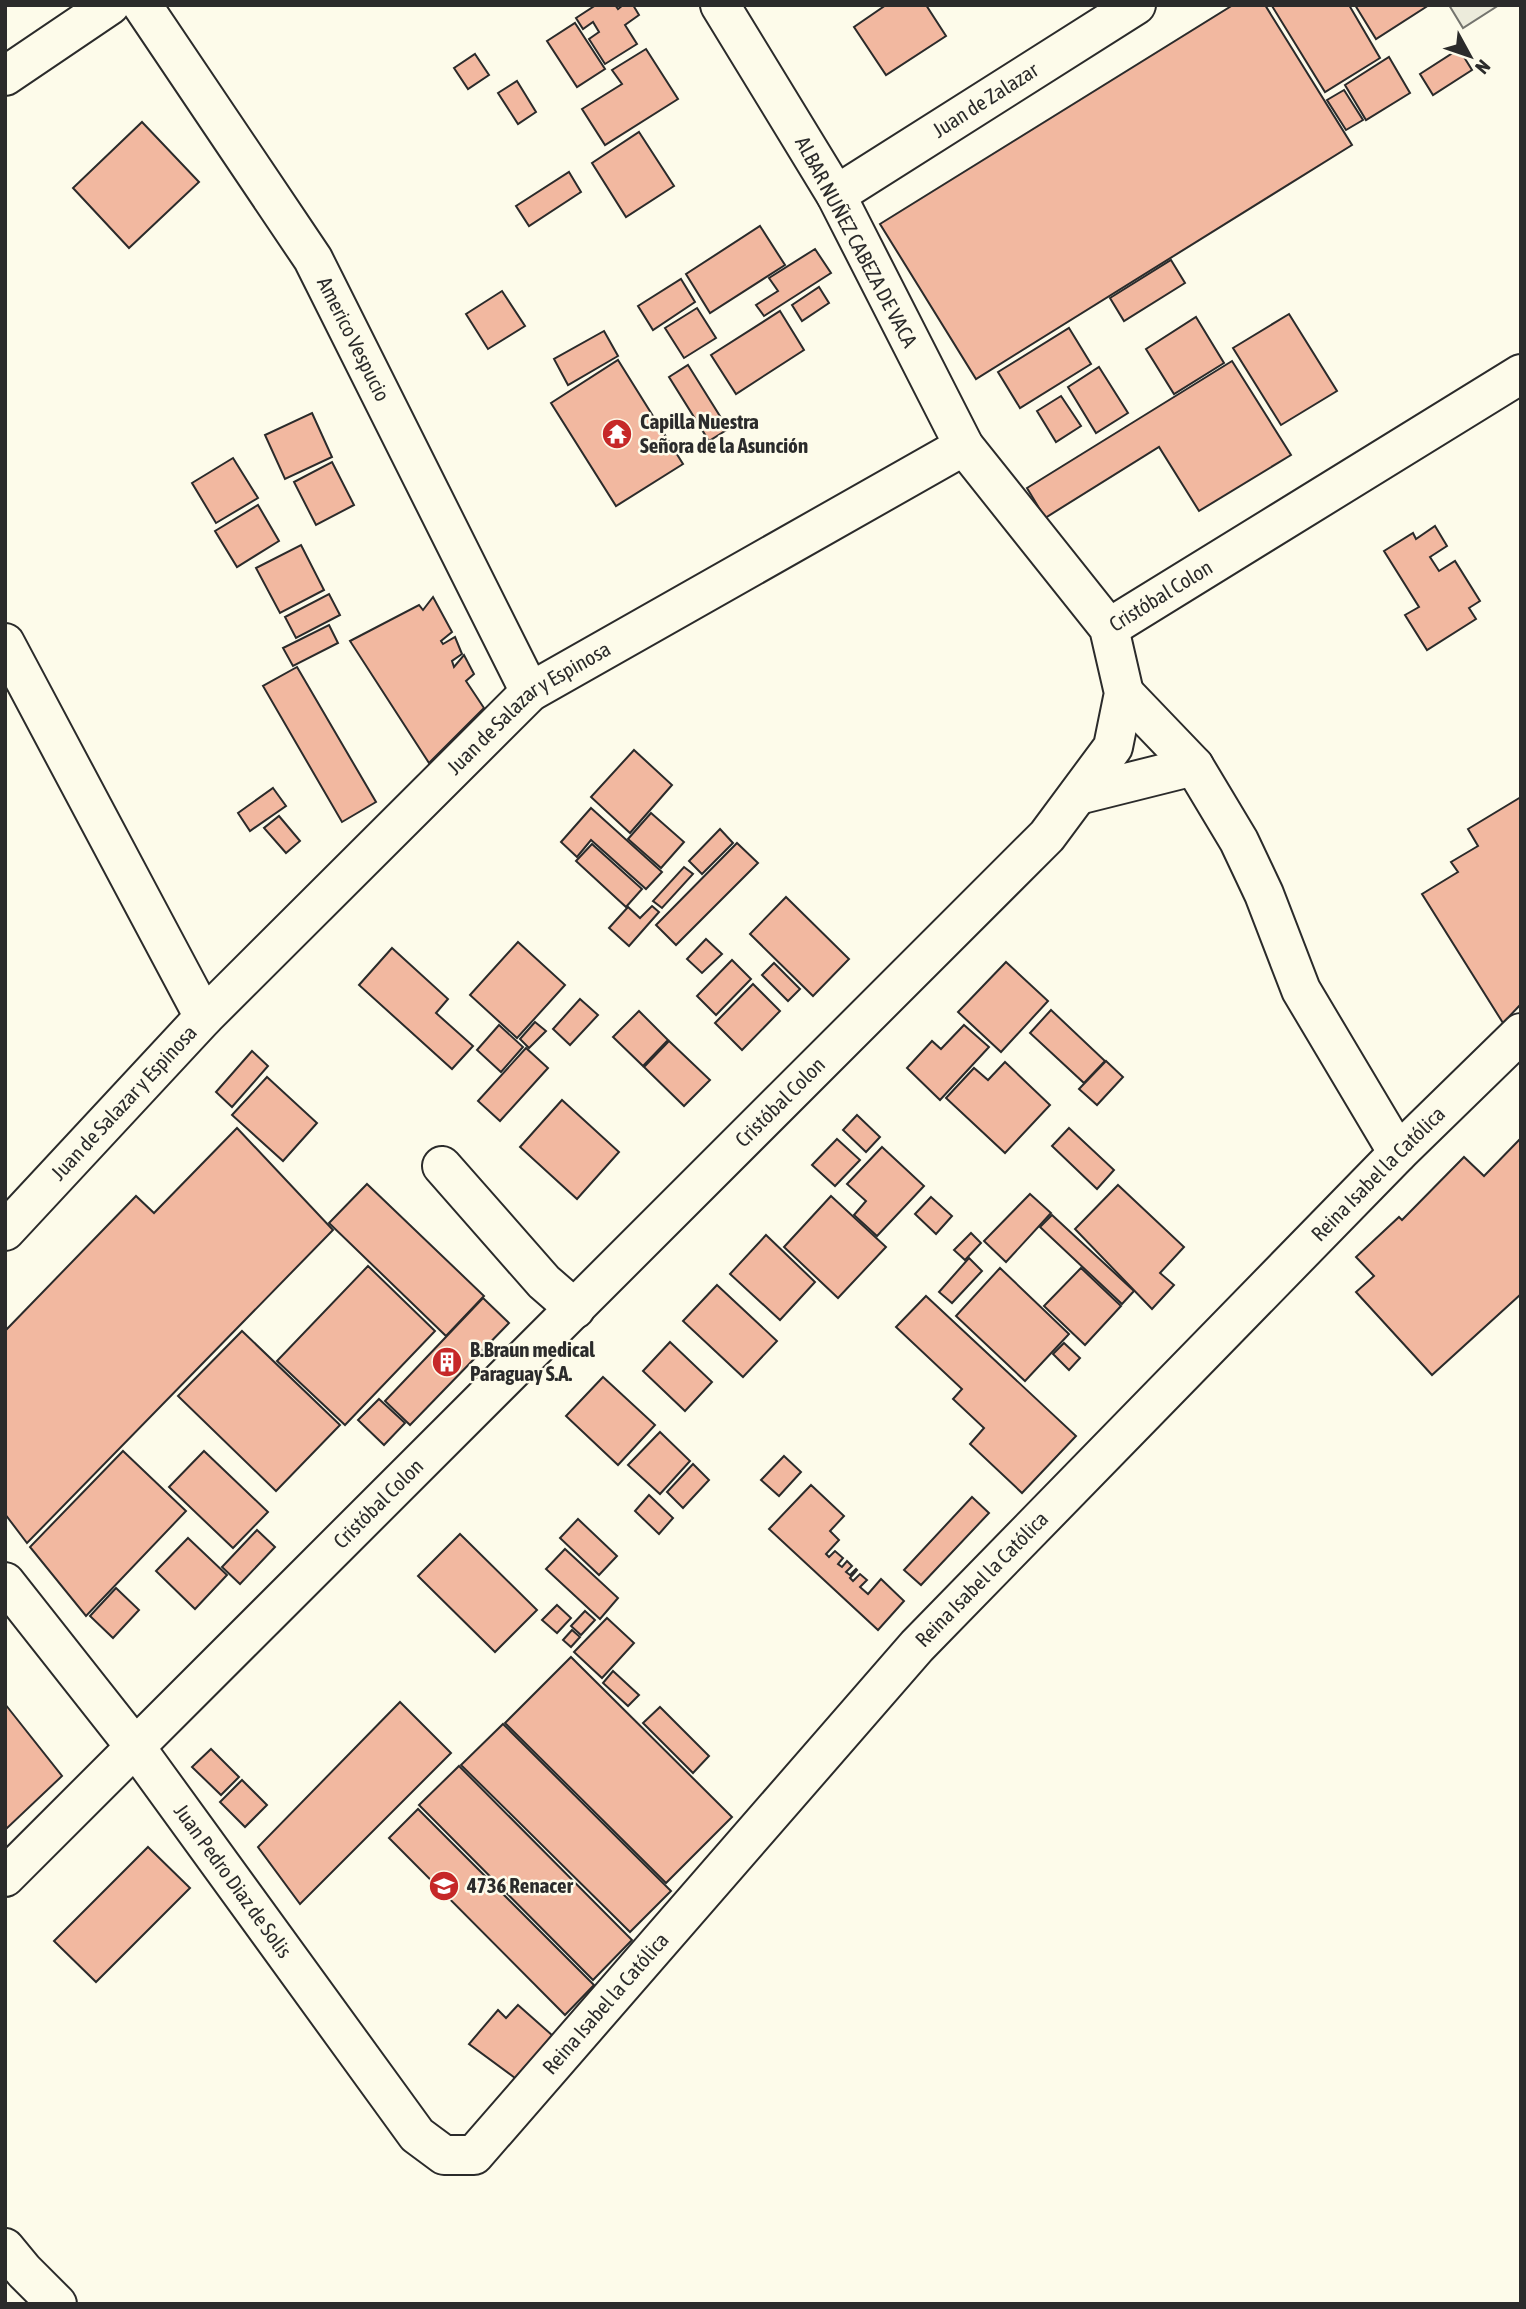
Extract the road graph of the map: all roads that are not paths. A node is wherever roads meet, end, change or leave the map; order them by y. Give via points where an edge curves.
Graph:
1 (110, 5) edge
2 (142, 5) edge
3 (719, 5) edge
4 (1136, 5) edge
5 (5, 76) edge
6 (835, 195) junction
7 (1521, 374) edge
8 (964, 446) junction
9 (1109, 628) junction
10 (5, 643) edge
11 (530, 692) junction
12 (1124, 693) junction
13 (1194, 766) junction
14 (1078, 795) junction
15 (204, 1017) junction
16 (1521, 1033) edge
17 (1398, 1153) junction
18 (442, 1166) dead end
19 (5, 1231) edge
20 (575, 1309) junction
21 (5, 1581) edge
22 (136, 1748) junction
23 (5, 1877) edge
24 (474, 2155) joint
25 (5, 2248) edge
26 (57, 2304) edge

1 - 5 street
2 - 11 street, Americo Vespucio via 313,259
3 - 6 street, ALBAR NUÑEZ CABEZA DE VACA
4 - 6 street, Juan de Zalazar
6 - 8 street, ALBAR NUÑEZ CABEZA DE VACA
7 - 9 street, Cristóbal Colon
8 - 9 street
8 - 11 street, Juan de Salazar y Espinosa
9 - 12 street, Cristóbal Colon
10 - 15 street
11 - 15 street, Juan de Salazar y Espinosa
12 - 13 street
12 - 14 street, Cristóbal Colon via 1113,747
13 - 14 street
13 - 17 street via 1249,862 1301,990
14 - 20 street, Cristóbal Colon via 1047,836
15 - 19 street, Juan de Salazar y Espinosa
16 - 17 street, Reina Isabel la Católica
17 - 24 street, Reina Isabel la Católica via 917,1646
18 - 20 street via 544,1282
20 - 22 street, Cristóbal Colon
21 - 22 street, Juan Pedro Diaz de Solis
22 - 23 street, Cristóbal Colon
22 - 24 street, Juan Pedro Diaz de Solis via 417,2135 444,2155
25 - 26 street

